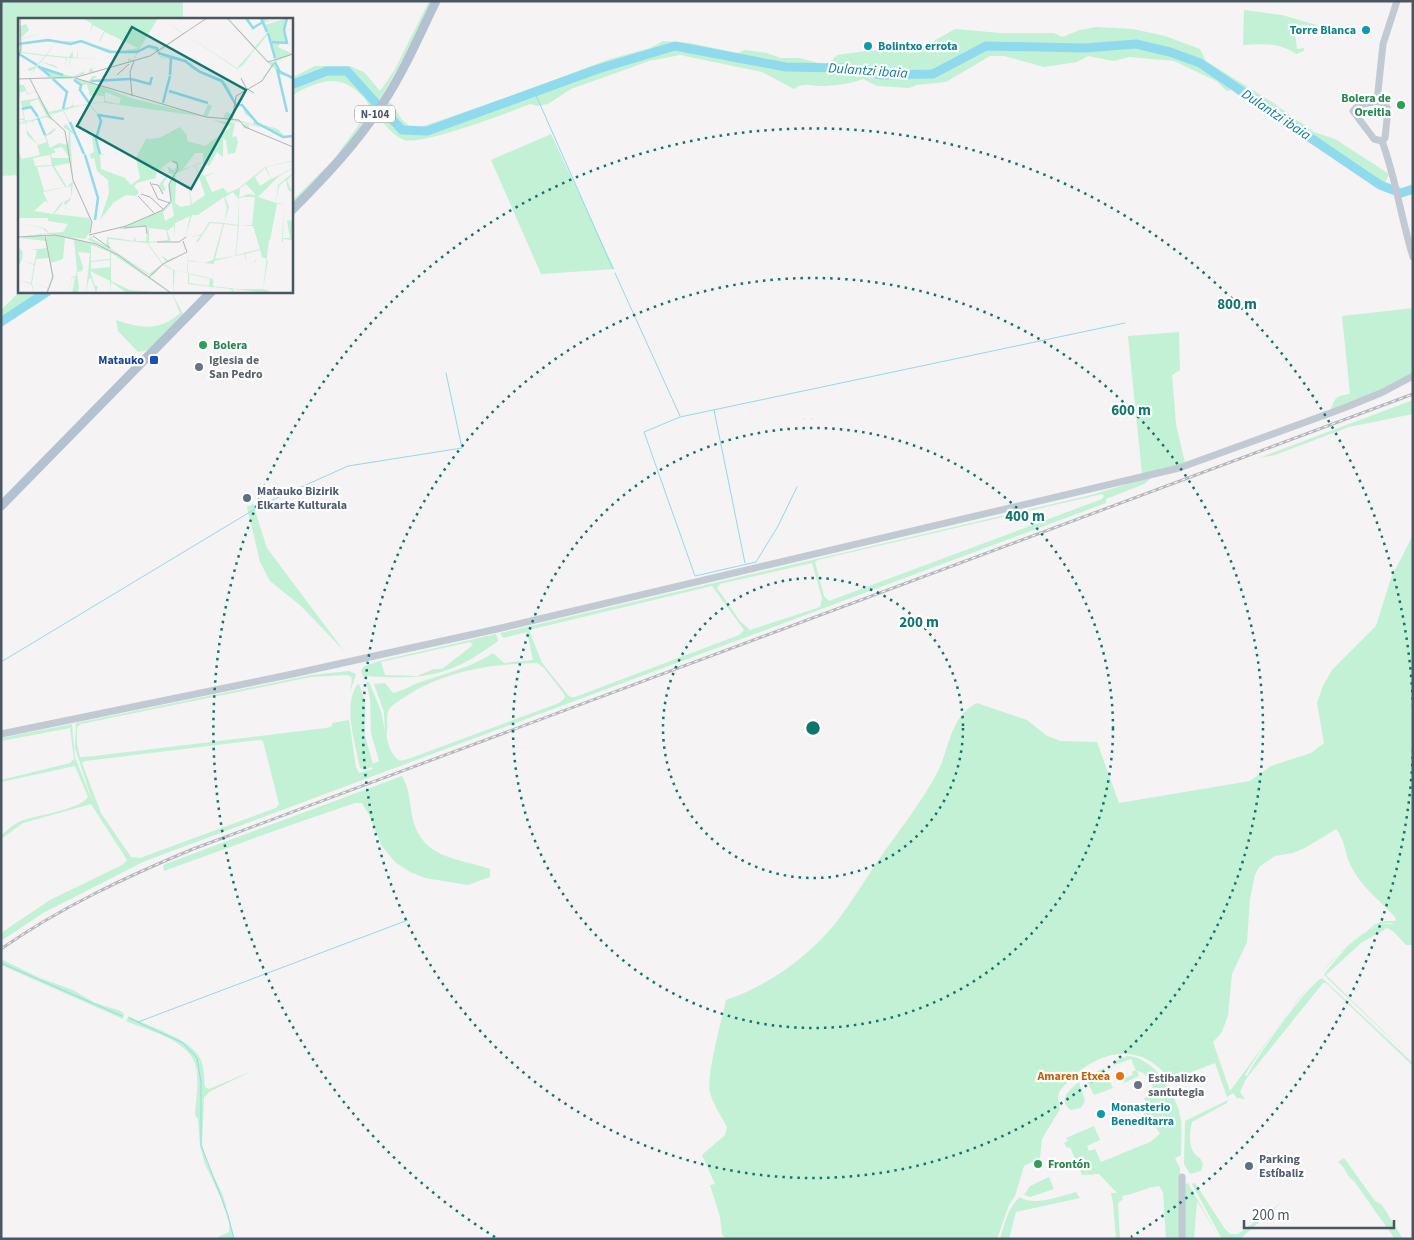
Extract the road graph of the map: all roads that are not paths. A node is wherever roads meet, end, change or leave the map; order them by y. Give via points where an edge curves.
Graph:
1 (436, 1) edge
2 (1397, 1) edge
3 (1377, 101) junction
4 (1382, 141) junction
5 (292, 210) edge
6 (1413, 257) edge
7 (211, 292) edge
8 (1413, 376) edge
9 (1, 506) edge
10 (1, 734) edge
11 (1182, 1177) dead end
12 (1182, 1239) edge

1 - 5 main road, N-104 via 406,63 372,119 342,158
2 - 3 street via 1383,44
3 - 4 street via 1385,104 1388,110
3 - 4 street via 1359,105 1354,111 1374,139
4 - 6 street via 1396,180 1397,197
7 - 9 main road
8 - 10 street via 1344,408 1178,468 497,629
11 - 12 street

